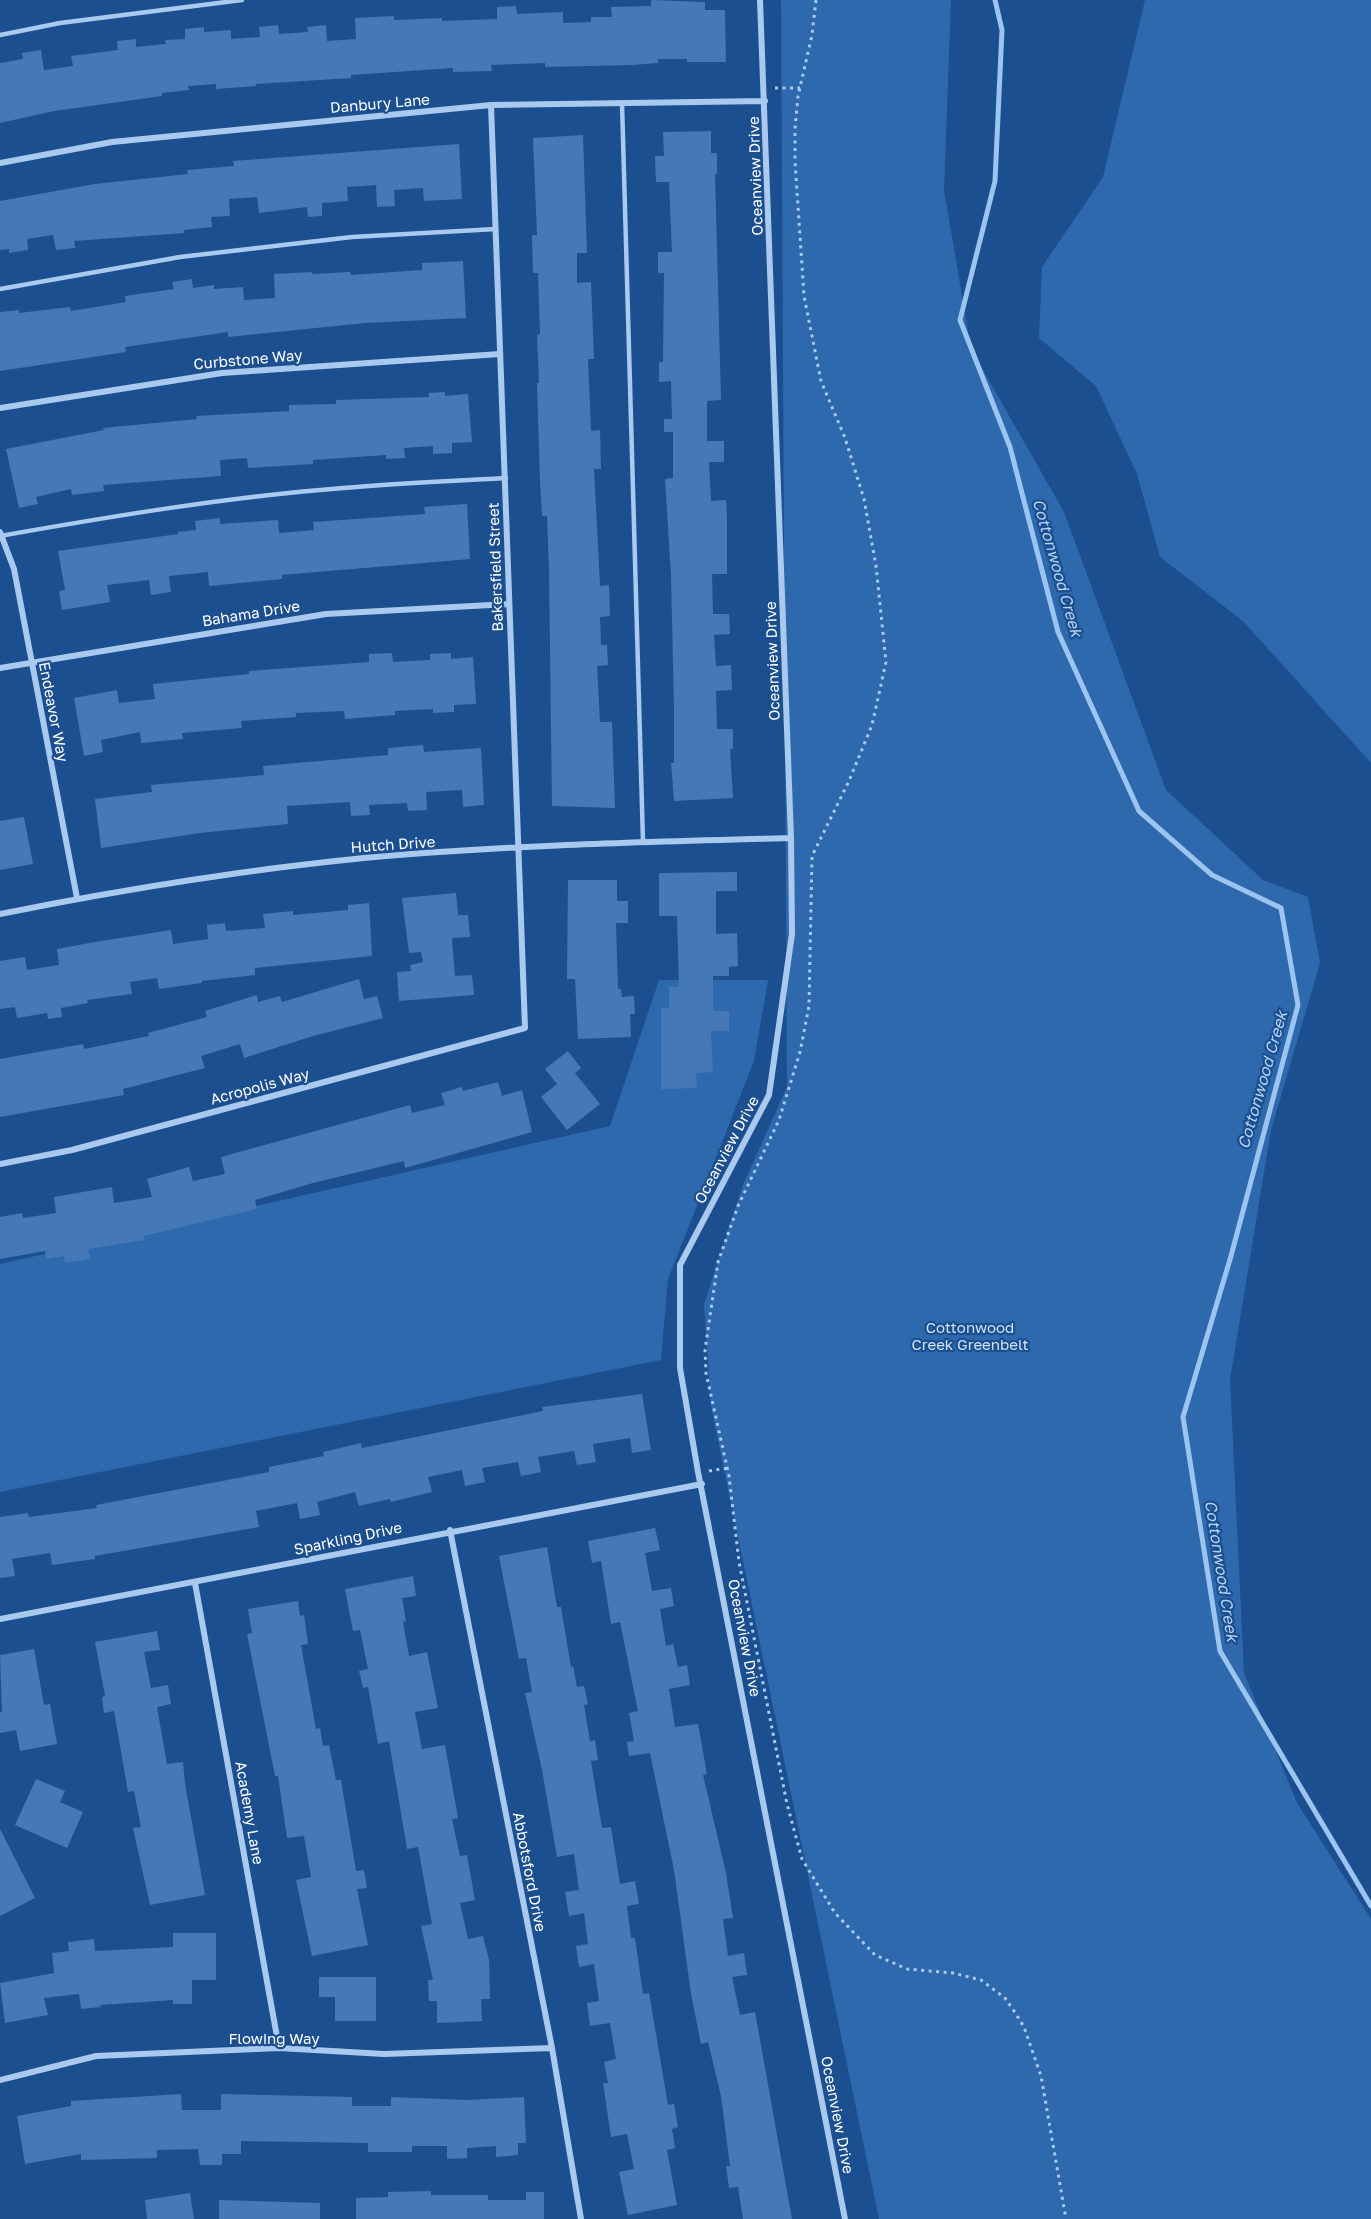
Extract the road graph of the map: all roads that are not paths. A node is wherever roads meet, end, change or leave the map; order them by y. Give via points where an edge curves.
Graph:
1 (242, 0) edge
2 (760, 0) edge
3 (0, 35) edge
4 (765, 100) junction
5 (622, 103) junction
6 (491, 105) junction
7 (0, 163) edge
8 (496, 229) junction
9 (0, 289) edge
10 (500, 354) junction
11 (0, 408) edge
12 (506, 478) junction
13 (1, 535) edge
14 (509, 604) junction
15 (31, 662) junction
16 (0, 668) edge
17 (791, 838) junction
18 (643, 842) junction
19 (519, 848) junction
20 (77, 898) junction
21 (0, 914) edge
22 (525, 1028) joint
23 (0, 1164) edge
24 (702, 1484) junction
25 (450, 1530) junction
26 (195, 1583) junction
27 (0, 1619) edge
28 (279, 2048) junction
29 (552, 2048) junction
30 (0, 2080) edge
31 (581, 2219) edge
32 (845, 2219) edge

1 - 3 lane via 60,23
2 - 4 street, Oceanview Drive
4 - 5 street, Danbury Lane
4 - 17 street, Oceanview Drive
5 - 6 street, Danbury Lane
5 - 18 lane
6 - 7 street, Danbury Lane via 112,142
6 - 8 street, Bakersfield Street
8 - 9 lane via 352,237 180,257
8 - 10 street, Bakersfield Street
10 - 11 street, Curbstone Way via 222,373
10 - 12 street, Bakersfield Street
12 - 13 lane via 261,497
12 - 14 street, Bakersfield Street
13 - 15 street, Endeavor Way via 14,569
14 - 15 street, Bahama Drive via 326,614
14 - 19 street, Bakersfield Street
15 - 16 street, Bahama Drive
15 - 20 street, Endeavor Way
17 - 18 street, Hutch Drive
17 - 24 street, Oceanview Drive via 792,934 769,1095 680,1265 680,1368
18 - 19 street, Hutch Drive
19 - 20 street, Hutch Drive via 364,858
19 - 22 street, Bakersfield Street
20 - 21 street, Hutch Drive
22 - 23 street, Acropolis Way via 72,1150
24 - 25 street, Sparkling Drive
24 - 32 street, Oceanview Drive
25 - 26 street, Sparkling Drive
25 - 29 street, Abbotsford Drive
26 - 27 street, Sparkling Drive
26 - 28 street, Academy Lane
28 - 29 street, Flowing Way via 384,2054
28 - 30 street, Flowing Way via 96,2056
29 - 31 street, Abbotsford Drive

